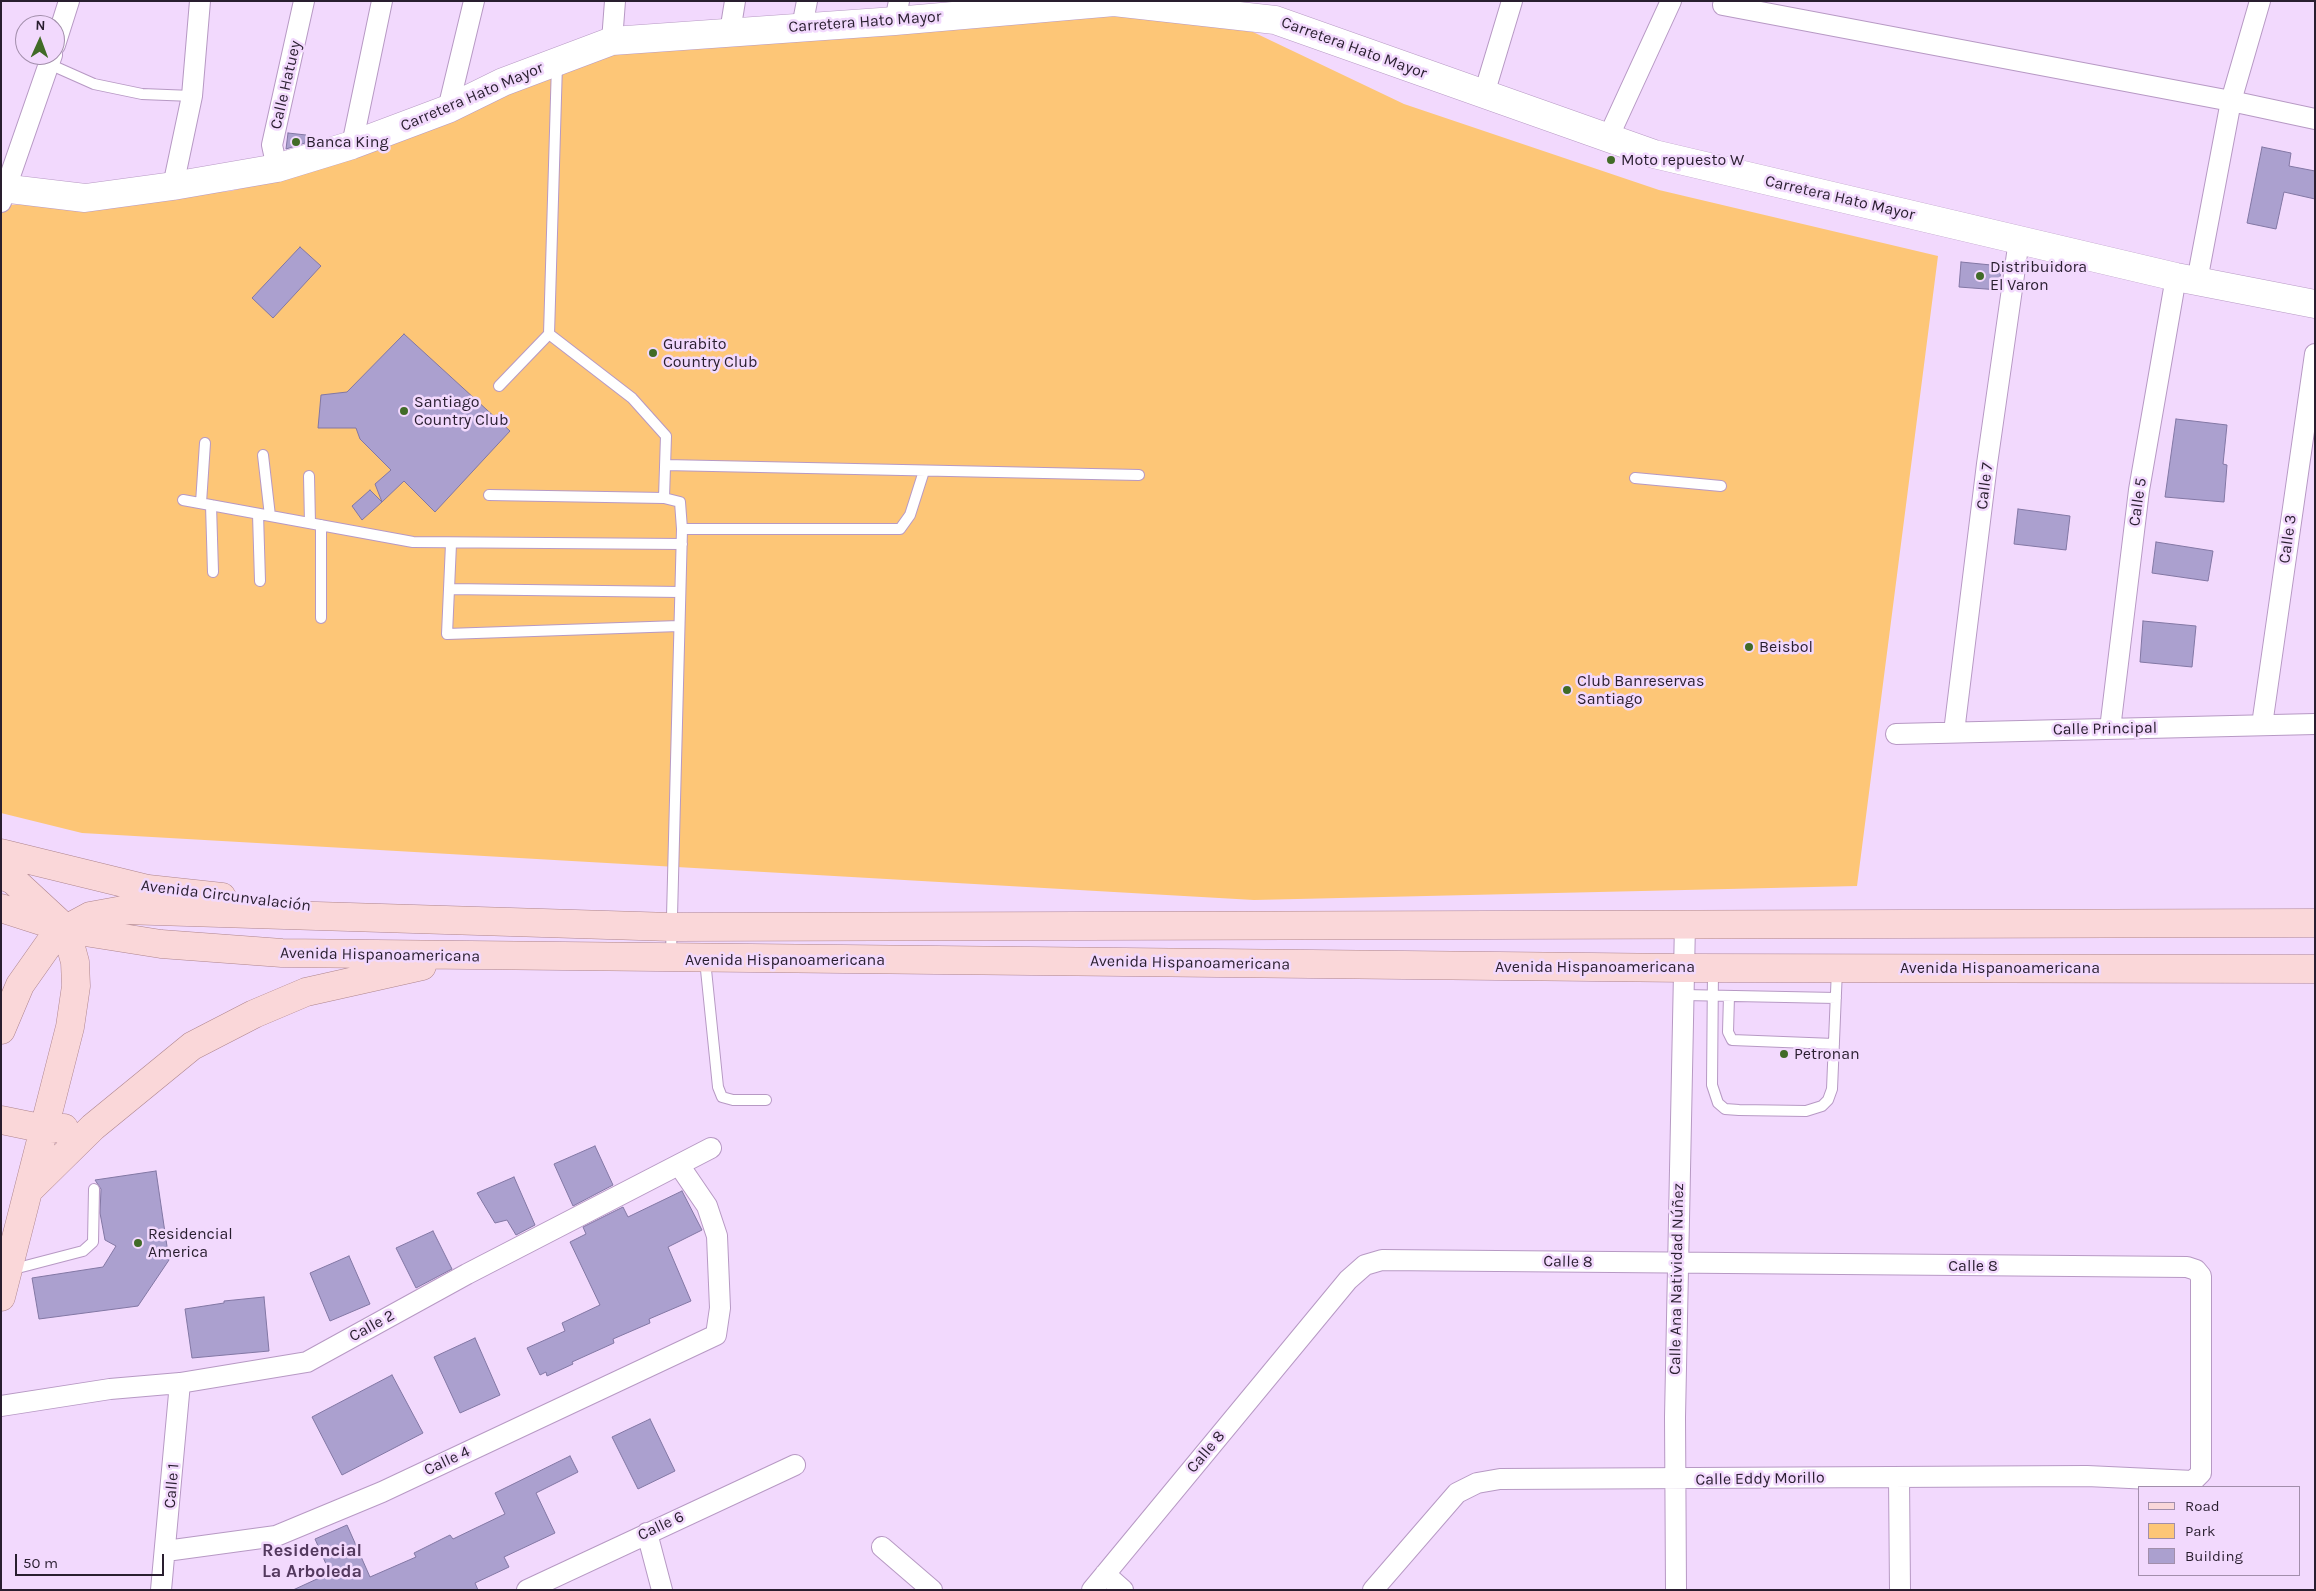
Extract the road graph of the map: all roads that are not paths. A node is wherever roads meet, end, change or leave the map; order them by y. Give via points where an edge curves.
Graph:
1 (69, 1) edge
2 (200, 1) edge
3 (304, 1) edge
4 (382, 1) edge
5 (474, 1) edge
6 (615, 1) edge
7 (735, 1) edge
8 (1512, 1) edge
9 (1671, 1) edge
10 (2260, 1) edge
11 (1114, 2) edge
12 (1077, 3) edge
13 (1723, 5) dead end
14 (1762, 7) edge
15 (1239, 9) edge
16 (897, 11) edge
17 (804, 14) edge
18 (65, 15) edge
19 (730, 32) junction
20 (612, 41) junction
21 (557, 62) junction
22 (48, 65) edge
23 (59, 65) edge
24 (1484, 94) junction
25 (192, 96) junction
26 (2231, 101) junction
27 (448, 108) junction
28 (2315, 119) edge
29 (1608, 138) junction
30 (352, 146) junction
31 (277, 168) junction
32 (173, 186) junction
33 (3, 193) edge
34 (2019, 240) junction
35 (2186, 279) junction
36 (2315, 304) edge
37 (549, 334) junction
38 (2315, 354) edge
39 (499, 386) dead end
40 (205, 443) dead end
41 (263, 455) dead end
42 (665, 465) junction
43 (924, 470) junction
44 (1139, 475) dead end
45 (309, 476) dead end
46 (1635, 478) dead end
47 (1721, 486) dead end
48 (489, 495) dead end
49 (664, 498) junction
50 (183, 500) dead end
51 (206, 504) junction
52 (258, 514) junction
53 (270, 516) junction
54 (310, 523) junction
55 (321, 525) junction
56 (682, 529) junction
57 (451, 544) junction
58 (682, 544) junction
59 (213, 572) dead end
60 (260, 581) dead end
61 (449, 589) junction
62 (680, 592) junction
63 (321, 618) dead end
64 (679, 626) junction
65 (2315, 724) edge
66 (2262, 725) junction
67 (2110, 729) junction
68 (1954, 732) junction
69 (1896, 734) dead end
70 (1, 853) edge
71 (1, 875) edge
72 (1, 908) edge
73 (455, 921) junction
74 (2315, 922) edge
75 (1685, 923) junction
76 (672, 927) junction
77 (66, 929) junction
78 (468, 956) junction
79 (671, 959) junction
80 (705, 959) junction
81 (1685, 968) junction
82 (1714, 968) junction
83 (1838, 968) junction
84 (2315, 968) edge
85 (1684, 995) junction
86 (1714, 996) junction
87 (1729, 996) junction
88 (1836, 998) junction
89 (1, 1030) edge
90 (1834, 1044) junction
91 (766, 1100) dead end
92 (1, 1120) edge
93 (93, 1127) junction
94 (45, 1129) junction
95 (711, 1148) dead end
96 (679, 1165) junction
97 (30, 1189) junction
98 (94, 1189) dead end
99 (1677, 1264) junction
100 (4, 1284) edge
101 (180, 1383) junction
102 (1, 1406) edge
103 (795, 1465) dead end
104 (1899, 1477) junction
105 (1674, 1480) junction
106 (2193, 1480) joint
107 (647, 1532) junction
108 (882, 1547) dead end
109 (166, 1551) junction
110 (1105, 1574) junction
111 (162, 1590) edge
112 (527, 1590) edge
113 (662, 1590) edge
114 (932, 1590) edge
115 (1092, 1590) edge
116 (1123, 1590) edge
117 (1373, 1590) edge
118 (1676, 1590) edge
119 (1900, 1590) edge

1 - 18 street
2 - 25 street
3 - 31 street, Calle Hatuey via 272,145
4 - 30 street
5 - 27 street
6 - 20 street
7 - 19 street
8 - 24 street
9 - 29 street
10 - 26 street, Calle 5
11 - 12 street, Carretera Hato Mayor
11 - 15 street, Carretera Hato Mayor
12 - 16 street, Carretera Hato Mayor
13 - 14 street
14 - 26 street
15 - 24 street, Carretera Hato Mayor
16 - 17 street, Carretera Hato Mayor
17 - 19 street, Carretera Hato Mayor
19 - 20 street, Carretera Hato Mayor
20 - 21 street, Carretera Hato Mayor
21 - 27 street, Carretera Hato Mayor via 503,82
21 - 37 lane
22 - 33 street
23 - 25 lane via 94,84 133,92
24 - 29 street, Carretera Hato Mayor
25 - 32 street
26 - 28 street
26 - 35 street, Calle 5
27 - 30 street, Carretera Hato Mayor
29 - 34 street, Carretera Hato Mayor via 1654,154
30 - 31 street, Carretera Hato Mayor
31 - 32 street, Carretera Hato Mayor
32 - 33 street, Carretera Hato Mayor via 85,198
34 - 35 street, Carretera Hato Mayor
34 - 68 street, Calle 7
35 - 36 street, Carretera Hato Mayor
35 - 67 street, Calle 5 via 2139,490
37 - 39 lane
37 - 42 lane via 632,398 666,436
38 - 66 street, Calle 3
40 - 51 lane
41 - 53 lane
42 - 43 lane
42 - 49 lane
43 - 44 lane
43 - 56 lane via 910,515 900,529
45 - 54 lane
46 - 47 lane
48 - 49 lane
49 - 56 lane via 680,502
50 - 51 lane
51 - 52 lane
51 - 59 lane
52 - 53 lane
52 - 60 lane
53 - 54 lane
54 - 55 lane
55 - 57 lane via 413,542
55 - 63 lane
56 - 58 lane
57 - 58 lane
57 - 61 lane
58 - 62 lane
61 - 62 lane
61 - 64 lane via 448,634
62 - 64 lane
64 - 76 lane
65 - 66 street, Calle Principal
66 - 67 street, Calle Principal
67 - 68 street, Calle Principal
68 - 69 street, Calle Principal
70 - 73 main road, Avenida Circunvalación via 148,889
71 - 77 main road via 13,880
72 - 77 main road, Avenida Hispanoamericana
73 - 76 main road, Avenida Hispanoamericana
73 - 77 main road via 123,910 90,916
74 - 75 main road, Avenida Hispanoamericana
75 - 76 main road, Avenida Hispanoamericana
75 - 81 street, Calle Ana Natividad Núñez
76 - 79 lane
77 - 78 main road, Avenida Hispanoamericana via 161,944 282,953
77 - 89 main road via 50,941 20,985
77 - 94 main road via 76,986 70,1027
78 - 79 main road, Avenida Hispanoamericana
78 - 93 main road via 306,992 254,1014 192,1046
79 - 80 main road, Avenida Hispanoamericana
80 - 81 main road, Avenida Hispanoamericana
80 - 91 lane via 718,1087 722,1097
81 - 82 main road, Avenida Hispanoamericana
81 - 85 street, Calle Ana Natividad Núñez
82 - 83 main road, Avenida Hispanoamericana
82 - 86 lane
83 - 84 main road, Avenida Hispanoamericana
83 - 88 lane
85 - 86 lane
85 - 99 street, Calle Ana Natividad Núñez
86 - 87 lane
86 - 90 lane via 1712,1085 1714,1096 1725,1109 1806,1111 1822,1106 1832,1089
87 - 88 lane
87 - 90 lane via 1728,1032 1732,1040
88 - 90 lane
92 - 94 main road
93 - 94 main road
93 - 97 main road
94 - 97 main road
95 - 96 street, Calle 2
96 - 101 street, Calle 2 via 467,1274 307,1362
96 - 109 street, Calle 4 via 707,1206 717,1236 720,1308 716,1335 382,1492 276,1536
97 - 100 main road
98 - 100 lane via 93,1242 83,1251
99 - 105 street, Calle Ana Natividad Núñez
99 - 106 street, Calle 8 via 2187,1267 2196,1270 2201,1276 2201,1473
99 - 110 street, Calle 8 via 1382,1260 1365,1265 1348,1280
101 - 102 street, Calle 2 via 110,1389
101 - 109 street, Calle 1
103 - 107 street, Calle 6
104 - 105 street, Calle Eddy Morillo
104 - 106 street, Calle Eddy Morillo via 2087,1476
104 - 119 street
105 - 117 street, Calle Eddy Morillo via 1500,1479 1478,1483 1457,1493
105 - 118 street, Calle Ana Natividad Núñez
107 - 112 street, Calle 6
107 - 113 street
108 - 114 street
109 - 111 street, Calle 1
110 - 115 street, Calle 8
110 - 116 street

